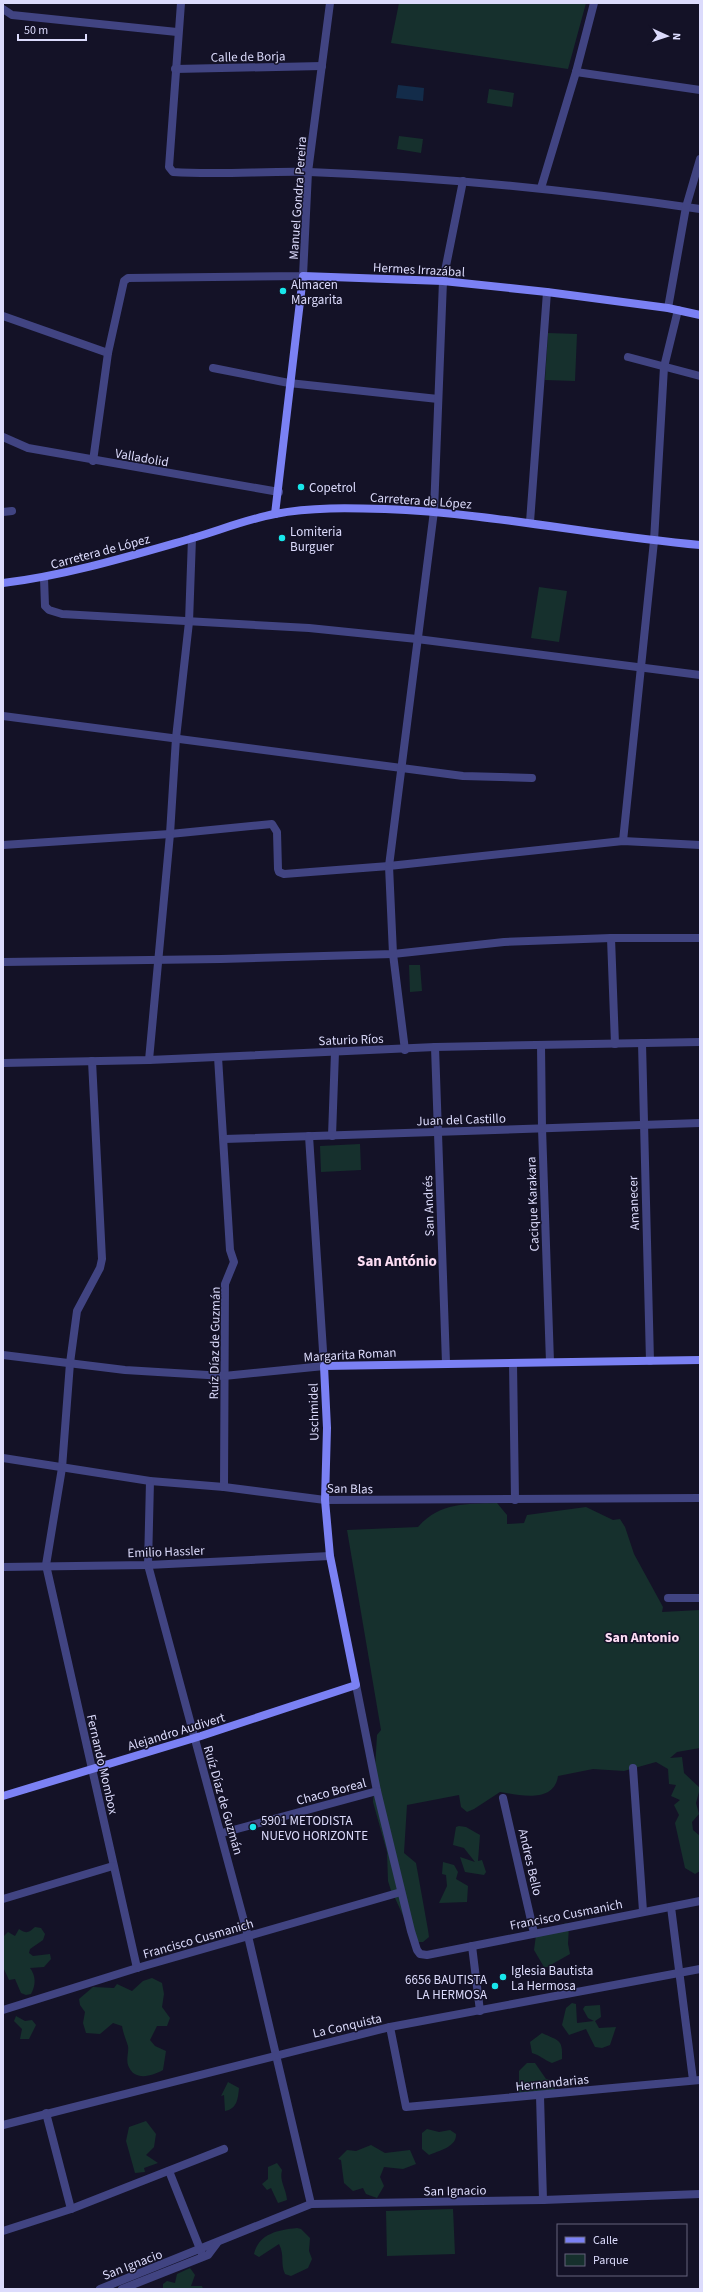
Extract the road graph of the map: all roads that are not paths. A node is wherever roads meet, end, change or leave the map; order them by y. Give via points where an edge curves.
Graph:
1 (181, 3) edge
2 (330, 3) edge
3 (594, 3) edge
4 (3, 10) edge
5 (177, 32) junction
6 (322, 66) junction
7 (175, 69) junction
8 (576, 72) junction
9 (700, 90) edge
10 (700, 159) edge
11 (308, 172) junction
12 (463, 181) junction
13 (541, 188) junction
14 (686, 207) junction
15 (700, 209) edge
16 (303, 276) junction
17 (443, 281) junction
18 (547, 292) junction
19 (668, 308) junction
20 (678, 310) junction
21 (700, 315) edge
22 (3, 316) edge
23 (108, 353) junction
24 (628, 357) dead end
25 (664, 367) junction
26 (212, 368) dead end
27 (700, 376) edge
28 (289, 383) junction
29 (438, 399) junction
30 (3, 437) edge
31 (93, 461) junction
32 (279, 492) junction
33 (12, 511) dead end
34 (434, 511) junction
35 (3, 512) edge
36 (275, 514) junction
37 (530, 522) junction
38 (192, 538) junction
39 (654, 541) junction
40 (700, 545) edge
41 (44, 578) junction
42 (3, 583) edge
43 (189, 622) junction
44 (417, 639) junction
45 (640, 669) junction
46 (700, 675) edge
47 (3, 716) edge
48 (176, 738) junction
49 (401, 768) junction
50 (532, 778) dead end
51 (170, 834) junction
52 (623, 841) junction
53 (3, 845) edge
54 (700, 845) edge
55 (389, 866) junction
56 (611, 938) junction
57 (700, 938) edge
58 (394, 954) junction
59 (159, 960) junction
60 (3, 962) edge
61 (700, 1042) edge
62 (614, 1044) junction
63 (642, 1044) junction
64 (541, 1045) junction
65 (435, 1047) junction
66 (405, 1050) junction
67 (335, 1052) junction
68 (218, 1057) junction
69 (149, 1060) junction
70 (92, 1061) junction
71 (3, 1063) edge
72 (700, 1123) edge
73 (643, 1125) junction
74 (542, 1128) junction
75 (438, 1132) junction
76 (309, 1136) junction
77 (332, 1136) junction
78 (224, 1139) junction
79 (3, 1355) edge
80 (700, 1360) edge
81 (650, 1361) junction
82 (550, 1362) junction
83 (70, 1363) junction
84 (446, 1363) junction
85 (513, 1363) junction
86 (324, 1366) junction
87 (224, 1376) junction
88 (3, 1458) edge
89 (62, 1468) junction
90 (150, 1481) junction
91 (224, 1487) junction
92 (700, 1498) edge
93 (325, 1500) junction
94 (515, 1500) junction
95 (330, 1556) junction
96 (46, 1565) junction
97 (148, 1565) junction
98 (3, 1567) edge
99 (668, 1598) dead end
100 (700, 1598) edge
101 (356, 1685) junction
102 (194, 1738) junction
103 (633, 1768) dead end
104 (92, 1769) junction
105 (378, 1791) junction
106 (3, 1796) edge
107 (504, 1798) dead end
108 (222, 1833) junction
109 (113, 1866) junction
110 (401, 1892) junction
111 (3, 1899) edge
112 (700, 1901) edge
113 (671, 1907) junction
114 (643, 1911) junction
115 (534, 1933) junction
116 (248, 1936) junction
117 (472, 1946) junction
118 (137, 1968) junction
119 (700, 1969) edge
120 (679, 1973) junction
121 (3, 2010) edge
122 (480, 2011) junction
123 (390, 2027) junction
124 (276, 2055) junction
125 (697, 2080) edge
126 (540, 2096) junction
127 (46, 2113) junction
128 (3, 2125) edge
129 (224, 2149) dead end
130 (169, 2171) junction
131 (700, 2194) edge
132 (543, 2200) junction
133 (311, 2204) junction
134 (71, 2209) junction
135 (3, 2231) edge
136 (202, 2253) junction
137 (100, 2289) edge
138 (122, 2289) edge

1 - 5 street
2 - 6 street, Manuel Gondra Pereira
3 - 8 street
4 - 5 street via 12,15
5 - 7 street
6 - 7 street, Calle de Borja
6 - 11 street, Manuel Gondra Pereira
7 - 11 street via 169,166 173,172
8 - 9 street
8 - 13 street
10 - 14 street
11 - 12 street
11 - 16 street, Manuel Gondra Pereira
12 - 13 street
12 - 17 street
13 - 14 street
14 - 15 street
14 - 19 street
16 - 17 street, Hermes Irrazábal
16 - 23 street, Hermes Irrazábal via 128,278 124,281
16 - 28 street, Manuel Gondra Pereira
17 - 18 street, Hermes Irrazábal
17 - 29 street
18 - 19 street, Hermes Irrazábal
18 - 37 street
19 - 20 street, Hermes Irrazábal
20 - 21 street, Hermes Irrazábal
20 - 25 street
22 - 23 street
23 - 31 street
24 - 25 street
25 - 27 street
25 - 39 street
26 - 28 street
28 - 29 street
28 - 32 street, Manuel Gondra Pereira
29 - 34 street
30 - 31 street, Valladolid via 28,448
31 - 32 street, Valladolid
32 - 36 street, Manuel Gondra Pereira
33 - 35 street
34 - 36 street, Carretera de López via 345,508
34 - 37 street, Carretera de López
34 - 44 street
36 - 38 street, Carretera de López
37 - 39 street, Carretera de López
38 - 41 street, Carretera de López
38 - 43 street
39 - 40 street, Carretera de López
39 - 45 street
41 - 42 street, Carretera de López
41 - 43 street via 45,606 55,613
43 - 44 street via 309,628
43 - 48 street
44 - 45 street
44 - 49 street
45 - 46 street
45 - 52 street
47 - 48 street
48 - 49 street
48 - 51 street
49 - 50 street via 463,776
49 - 55 street
51 - 53 street
51 - 55 street via 272,824 277,832 278,869 282,874
51 - 59 street
52 - 54 street
52 - 55 street
55 - 58 street
56 - 57 street
56 - 58 street via 504,942
56 - 62 street
58 - 59 street
58 - 66 street
59 - 60 street
59 - 69 street
61 - 63 street, Saturio Ríos
62 - 63 street, Saturio Ríos
62 - 64 street, Saturio Ríos
63 - 73 street, Amanecer
64 - 65 street, Saturio Ríos
64 - 74 street, Cacique Karakara
65 - 66 street, Saturio Ríos
65 - 75 street, San Andrés
66 - 67 street, Saturio Ríos
67 - 68 street, Saturio Ríos
67 - 77 street
68 - 69 street, Saturio Ríos
68 - 78 street, Ruíz Díaz de Guzmán
69 - 70 street, Saturio Ríos
70 - 71 street, Saturio Ríos
70 - 83 street via 102,1259 100,1268 77,1311
72 - 73 street, Juan del Castillo
73 - 74 street, Juan del Castillo
73 - 81 street, Amanecer
74 - 75 street, Juan del Castillo
74 - 82 street, Cacique Karakara
75 - 77 street, Juan del Castillo
75 - 84 street, San Andrés
76 - 77 street, Juan del Castillo
76 - 78 street, Juan del Castillo
76 - 86 street, Uschmidel
78 - 87 street, Ruíz Díaz de Guzmán via 230,1250 234,1262 225,1284
79 - 83 street, Margarita Roman
80 - 81 street, Margarita Roman
81 - 82 street, Margarita Roman
82 - 85 street, Margarita Roman
83 - 87 street, Margarita Roman via 125,1370
83 - 89 street
84 - 85 street, Margarita Roman
84 - 86 street, Margarita Roman
85 - 94 street
86 - 87 street, Margarita Roman
86 - 93 street, Uschmidel via 327,1428
87 - 91 street, Ruíz Díaz de Guzmán
88 - 89 street, San Blas
89 - 90 street, San Blas
89 - 96 street
90 - 91 street, San Blas
90 - 97 street, Ruíz Díaz de Guzmán
91 - 93 street, San Blas
92 - 94 street, San Blas
93 - 94 street, San Blas
93 - 95 street, Uschmidel
95 - 97 street, Emilio Hassler
95 - 101 street, Uschmidel
96 - 97 street, Emilio Hassler
96 - 98 street, Emilio Hassler
96 - 104 street, Fernando Mombox
97 - 102 street, Ruíz Díaz de Guzmán
99 - 100 street
101 - 102 street, Alejandro Audivert
101 - 105 street, Francisco Cusmanich
102 - 104 street, Alejandro Audivert
102 - 108 street, Ruíz Díaz de Guzmán
103 - 114 street
104 - 106 street, Alejandro Audivert
104 - 109 street, Fernando Mombox
105 - 108 street, Chaco Boreal
105 - 110 street, Francisco Cusmanich
107 - 115 street, Andres Bello
108 - 116 street, Ruíz Díaz de Guzmán
109 - 111 street
109 - 118 street, Fernando Mombox
110 - 116 street, Francisco Cusmanich
110 - 117 street, Francisco Cusmanich via 420,1954 427,1955
112 - 113 street, Francisco Cusmanich
113 - 114 street, Francisco Cusmanich
113 - 120 street
114 - 115 street, Francisco Cusmanich
115 - 117 street, Francisco Cusmanich
116 - 118 street, Francisco Cusmanich
116 - 124 street, Ruíz Díaz de Guzmán
117 - 122 street
118 - 121 street, Francisco Cusmanich
119 - 120 street, La Conquista
120 - 122 street, La Conquista
120 - 125 street
122 - 123 street, La Conquista
123 - 124 street, La Conquista
123 - 126 street, Hernandarias via 406,2107
124 - 127 street, La Conquista
124 - 133 street, Ruíz Díaz de Guzmán
125 - 126 street, Hernandarias
126 - 132 street
127 - 128 street, La Conquista
127 - 134 street
129 - 130 street
130 - 134 street
130 - 136 street
131 - 132 street, San Ignacio
132 - 133 street, San Ignacio
133 - 136 street, San Ignacio via 218,2242
134 - 135 street
136 - 137 street, San Ignacio
136 - 138 street, San Ignacio

